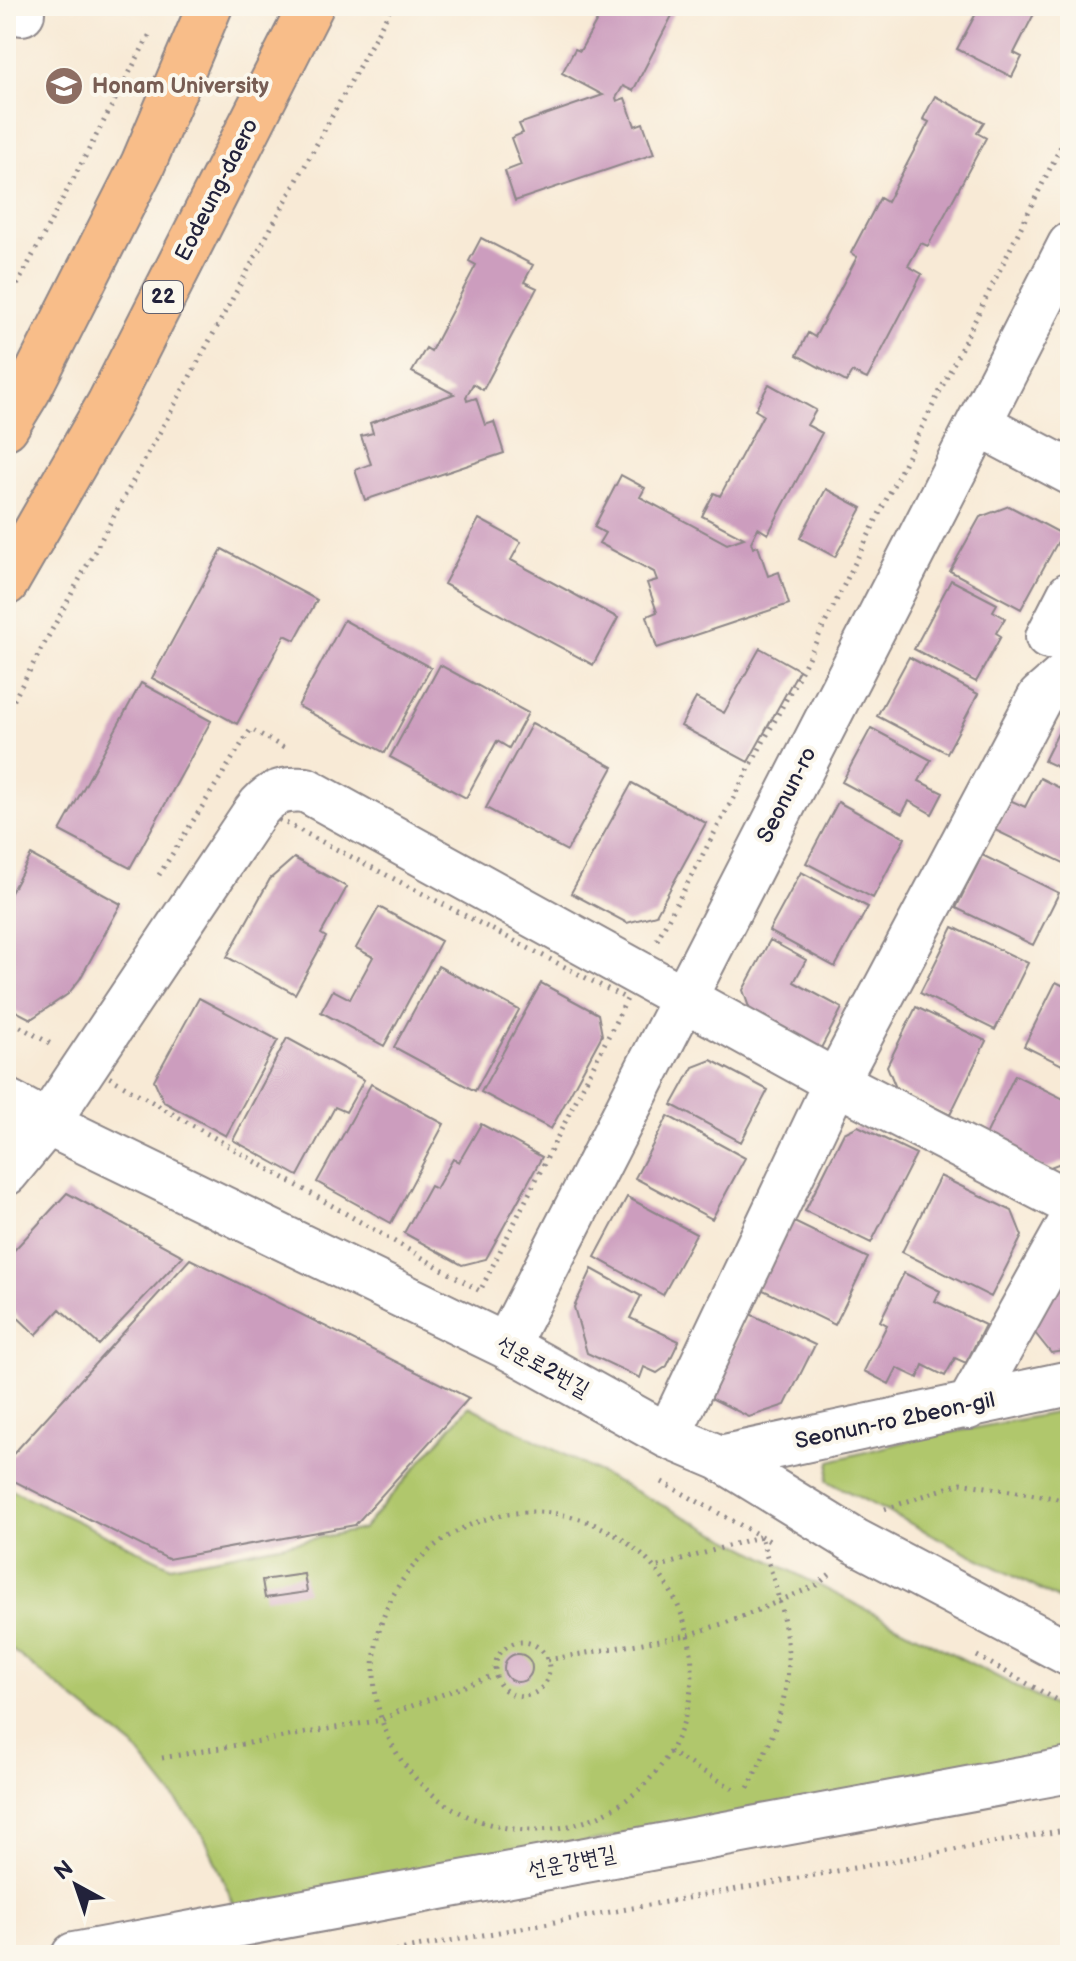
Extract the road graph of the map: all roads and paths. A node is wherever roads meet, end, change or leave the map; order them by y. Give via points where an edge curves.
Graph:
1 (210, 6) edge
2 (392, 6) edge
3 (298, 11) edge
4 (157, 19) dead end
5 (1070, 128) edge
6 (1070, 245) edge
7 (6, 306) edge
8 (979, 424) junction
9 (6, 427) edge
10 (1070, 472) edge
11 (6, 583) edge
12 (1070, 594) edge
13 (1048, 637) dead end
14 (1070, 676) edge
15 (6, 714) edge
16 (292, 752) dead end
17 (151, 887) dead end
18 (652, 949) dead end
19 (682, 998) junction
20 (6, 1019) edge
21 (52, 1045) dead end
22 (836, 1082) junction
23 (6, 1101) edge
24 (47, 1123) junction
25 (6, 1173) edge
26 (1070, 1203) edge
27 (1070, 1224) edge
28 (480, 1291) joint
29 (506, 1346) junction
30 (1070, 1383) edge
31 (968, 1407) junction
32 (668, 1436) junction
33 (720, 1458) junction
34 (1070, 1503) edge
35 (883, 1509) dead end
36 (658, 1567) junction
37 (830, 1574) dead end
38 (779, 1601) junction
39 (688, 1635) junction
40 (1070, 1654) edge
41 (547, 1660) junction
42 (494, 1675) junction
43 (382, 1720) junction
44 (669, 1752) junction
45 (162, 1758) dead end
46 (1070, 1770) edge
47 (1070, 1829) edge
48 (74, 1955) edge
49 (372, 1955) edge

1 - 9 main road via 143,164
2 - 15 path
3 - 11 main road, Eodeung-daero / 22 via 109,404
4 - 7 path
5 - 18 path via 804,666
6 - 8 street, Seonun-ro
8 - 10 street
8 - 19 street, Seonun-ro
12 - 13 street
14 - 22 street via 1040,697
16 - 17 path via 251,729
19 - 22 street
19 - 24 street via 306,790 291,789 276,792 255,812
19 - 29 street, Seonun-ro
20 - 21 path
22 - 26 street
22 - 32 street
23 - 24 street, 선운로2번길
24 - 25 street
24 - 29 street, 선운로2번길
27 - 31 street
28 - 28 path via 102,1073 272,816 627,999
29 - 32 street, 선운로2번길
30 - 31 street, Seonun-ro 2beon-gil
31 - 33 street, Seonun-ro 2beon-gil
32 - 33 street, 선운로2번길
33 - 40 street, 선운로2번길 via 855,1541
34 - 35 path via 961,1483
36 - 38 path via 761,1536
36 - 39 path via 687,1622
36 - 43 path via 624,1537 575,1515 521,1510 469,1524 424,1553 391,1594 375,1644 374,1696
37 - 38 path
38 - 39 path
38 - 44 path via 788,1658 782,1704 745,1795
39 - 41 path
39 - 44 path via 694,1676 682,1729
41 - 42 path via 534,1644 510,1644 500,1651
41 - 42 path via 549,1675 533,1694 509,1693
42 - 43 path
43 - 44 path via 391,1745 422,1787 465,1816 515,1830 567,1827 616,1808 656,1774
43 - 45 path
46 - 48 street, 선운강변길
47 - 49 path

